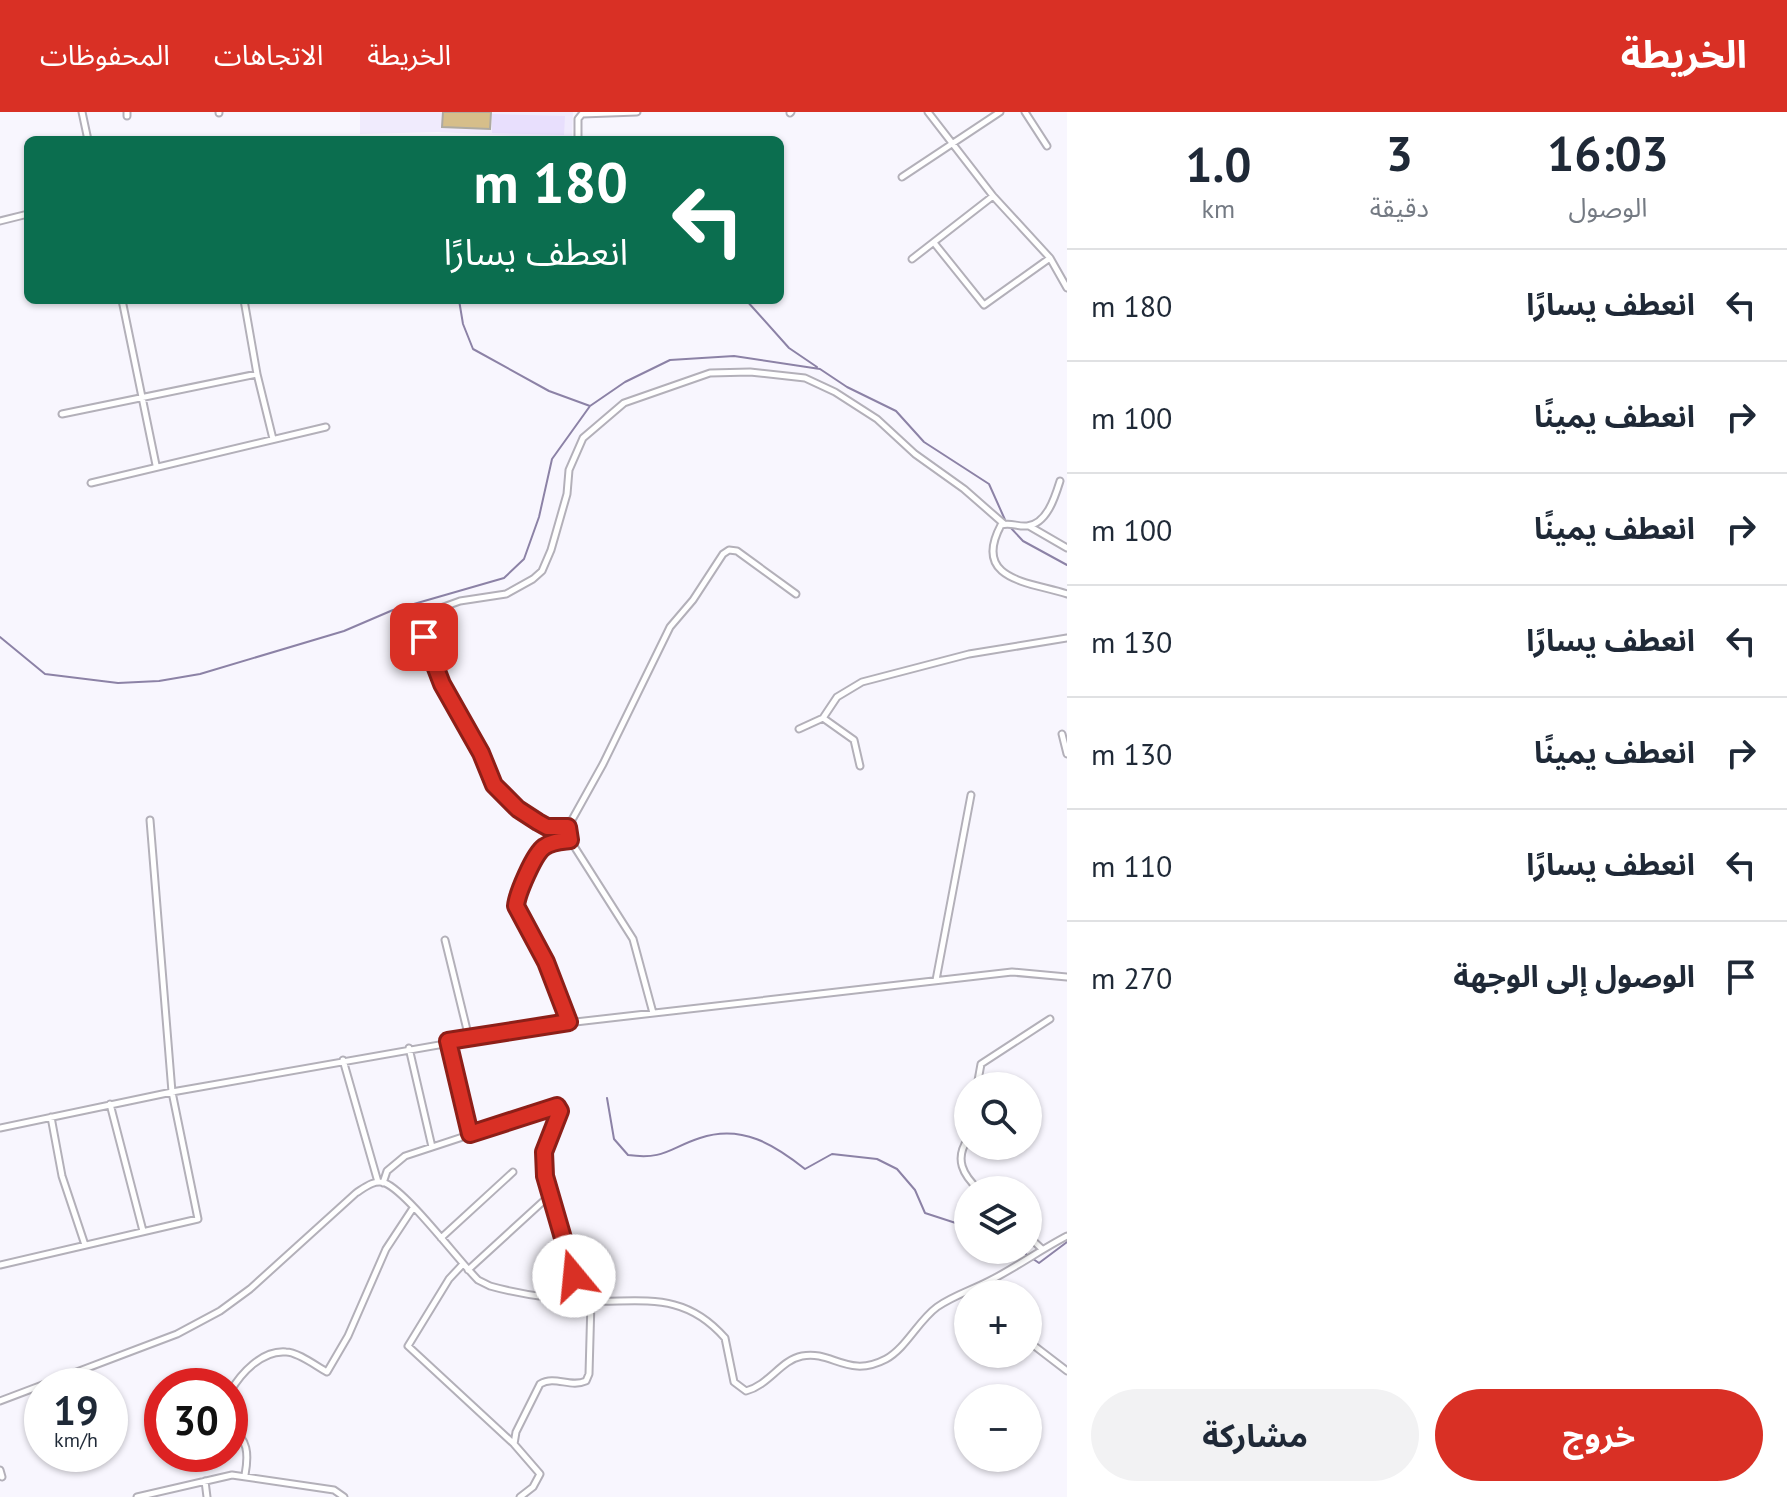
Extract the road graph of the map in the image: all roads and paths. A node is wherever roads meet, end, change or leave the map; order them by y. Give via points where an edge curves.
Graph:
1 (82, 112) edge
2 (637, 112) edge
3 (928, 112) edge
4 (1000, 112) edge
5 (1025, 112) edge
6 (87, 136) edge
7 (578, 136) edge
8 (953, 141) junction
9 (1047, 146) dead end
10 (902, 177) dead end
11 (993, 196) junction
12 (24, 215) edge
13 (0, 221) edge
14 (935, 244) junction
15 (1050, 258) junction
16 (912, 259) dead end
17 (1067, 288) edge
18 (123, 304) edge
19 (245, 304) edge
20 (257, 374) junction
21 (143, 398) junction
22 (62, 414) dead end
23 (326, 427) dead end
24 (273, 439) junction
25 (156, 465) junction
26 (1060, 481) dead end
27 (91, 483) dead end
28 (1002, 525) junction
29 (1029, 526) junction
30 (1067, 548) edge
31 (796, 594) dead end
32 (1067, 594) edge
33 (1067, 638) edge
34 (823, 718) junction
35 (799, 729) dead end
36 (1062, 734) dead end
37 (1067, 754) edge
38 (860, 766) dead end
39 (971, 795) dead end
40 (150, 820) dead end
41 (568, 827) junction
42 (570, 840) junction
43 (445, 940) dead end
44 (1067, 977) edge
45 (936, 980) junction
46 (653, 1013) junction
47 (1050, 1019) dead end
48 (569, 1022) junction
49 (469, 1038) junction
50 (448, 1041) junction
51 (409, 1048) junction
52 (343, 1060) junction
53 (980, 1072) edge
54 (172, 1092) junction
55 (110, 1104) junction
56 (51, 1117) junction
57 (0, 1128) edge
58 (470, 1134) junction
59 (432, 1147) junction
60 (513, 1172) dead end
61 (381, 1183) junction
62 (550, 1195) junction
63 (413, 1208) junction
64 (143, 1231) junction
65 (1067, 1236) edge
66 (441, 1238) junction
67 (85, 1245) junction
68 (1042, 1249) edge
69 (463, 1264) junction
70 (1018, 1264) edge
71 (0, 1265) edge
72 (468, 1270) junction
73 (992, 1280) edge
74 (954, 1298) edge
75 (582, 1300) junction
76 (591, 1301) junction
77 (1042, 1352) edge
78 (248, 1371) edge
79 (1067, 1371) edge
80 (0, 1401) edge
81 (514, 1444) junction
82 (245, 1472) edge
83 (245, 1475) junction
84 (205, 1481) junction
85 (137, 1497) edge
86 (207, 1497) edge
87 (344, 1497) edge
88 (520, 1497) edge

1 - 6 street
2 - 7 street via 582,114
3 - 8 street
4 - 8 street
5 - 9 street
8 - 10 street
8 - 11 street
11 - 14 street
11 - 15 street
12 - 13 street
14 - 15 street via 984,305
14 - 16 street
15 - 17 street
18 - 21 street
19 - 20 street
20 - 21 street
20 - 24 street
21 - 22 street
21 - 25 street
23 - 24 street
24 - 25 street
25 - 27 street
26 - 29 street via 1048,510
28 - 29 street
28 - 32 street via 993,557 998,568 1008,577
28 - 41 street via 877,419 805,378 710,373 624,403 583,438 575,453 542,571 506,594 460,601 416,617 442,684 494,785 538,822
29 - 30 street
31 - 41 street via 737,551 723,554 670,627
33 - 34 street via 969,654 862,682 837,697
34 - 35 street
34 - 38 street via 854,740
36 - 37 street
39 - 45 street
40 - 54 street
41 - 42 street
42 - 46 street via 633,939
42 - 48 street via 545,847 536,857 516,906 546,962
43 - 49 street
44 - 45 street via 1012,972
45 - 46 street
46 - 48 street
47 - 53 street via 981,1064
48 - 49 street
49 - 50 street
50 - 51 street
50 - 58 street
51 - 52 street
51 - 59 street
52 - 54 street
52 - 61 street
54 - 55 street
54 - 64 street via 198,1219
55 - 56 street
55 - 64 street
56 - 57 street
56 - 67 street via 62,1176
58 - 59 street
58 - 62 street via 557,1106 560,1111 544,1152
59 - 61 street via 393,1163
60 - 66 street
61 - 63 street
61 - 80 street via 356,1193 220,1311 177,1334
62 - 72 street
62 - 75 street
63 - 66 street
63 - 78 street via 386,1249 327,1372 288,1351 270,1355
64 - 67 street
65 - 68 street
66 - 69 street
67 - 71 street
69 - 72 street
69 - 81 street via 408,1346
70 - 73 street
72 - 75 street via 478,1280 511,1292
74 - 76 street via 938,1306 888,1358 851,1367 800,1356 746,1391 734,1382 725,1338 703,1319 656,1299
75 - 76 street
76 - 81 street via 586,1381 540,1384
77 - 79 street
81 - 88 street via 540,1474
82 - 83 street
83 - 84 street
83 - 87 street via 334,1490
84 - 85 street
84 - 86 street

